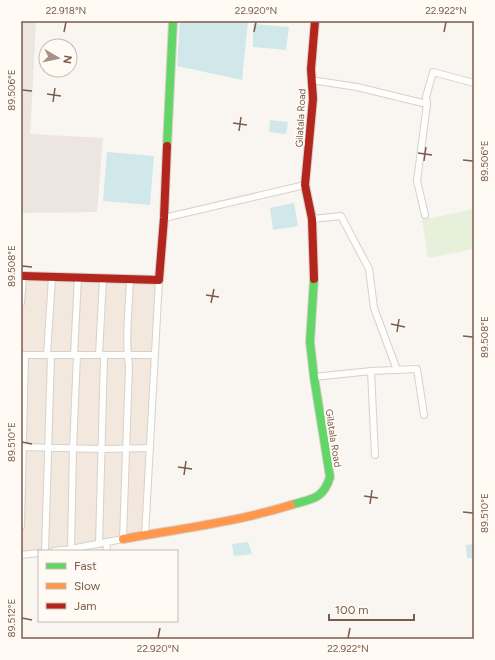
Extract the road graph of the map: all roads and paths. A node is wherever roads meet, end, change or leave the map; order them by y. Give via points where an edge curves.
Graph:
1 (173, 21) edge
2 (315, 21) edge
3 (311, 80) junction
4 (474, 83) edge
5 (427, 104) junction
6 (304, 185) junction
7 (425, 215) dead end
8 (164, 218) junction
9 (312, 219) junction
10 (22, 276) edge
11 (52, 277) junction
12 (78, 277) junction
13 (103, 278) junction
14 (130, 279) junction
15 (159, 280) junction
16 (21, 303) edge
17 (23, 354) edge
18 (49, 355) junction
19 (76, 355) junction
20 (101, 355) junction
21 (127, 355) junction
22 (154, 355) junction
23 (397, 370) junction
24 (371, 371) junction
25 (314, 377) junction
26 (424, 415) dead end
27 (22, 447) edge
28 (49, 448) junction
29 (74, 448) junction
30 (150, 448) junction
31 (101, 449) junction
32 (127, 449) junction
33 (375, 455) dead end
34 (21, 526) edge
35 (145, 536) junction
36 (123, 539) junction
37 (106, 542) junction
38 (99, 544) junction
39 (71, 549) junction
40 (45, 550) edge
41 (62, 550) edge
42 (107, 550) edge
43 (38, 553) edge
44 (21, 554) edge

1 - 8 street
2 - 3 street, Gilatala Road
3 - 5 street via 356,87
3 - 6 street, Gilatala Road via 313,99
4 - 5 street via 433,72 426,97
5 - 7 street via 417,181
6 - 8 street
6 - 9 street, Gilatala Road
8 - 15 street
9 - 23 street via 341,216 369,269 374,308
9 - 25 street, Gilatala Road via 314,282 310,342
10 - 11 street
10 - 16 street
11 - 12 street
11 - 18 street
12 - 13 street
12 - 19 street
13 - 14 street
13 - 20 street
14 - 15 street
14 - 21 street
15 - 22 street
17 - 18 street
17 - 27 street
18 - 19 street
18 - 28 street
19 - 20 street
19 - 29 street
20 - 21 street
20 - 31 street
21 - 22 street
21 - 32 street
22 - 30 street
23 - 24 street
23 - 26 street via 418,369
24 - 25 street
24 - 33 street
25 - 35 street, Gilatala Road via 330,477 327,487 319,496 274,510
27 - 28 street
27 - 34 street
28 - 29 street
28 - 40 street
29 - 31 street
29 - 39 street
30 - 32 street
30 - 35 street
31 - 32 street
31 - 38 street
32 - 36 street
35 - 36 street, Gilatala Road
36 - 37 street
37 - 38 street
37 - 42 street
38 - 39 street
39 - 41 street
43 - 44 street

